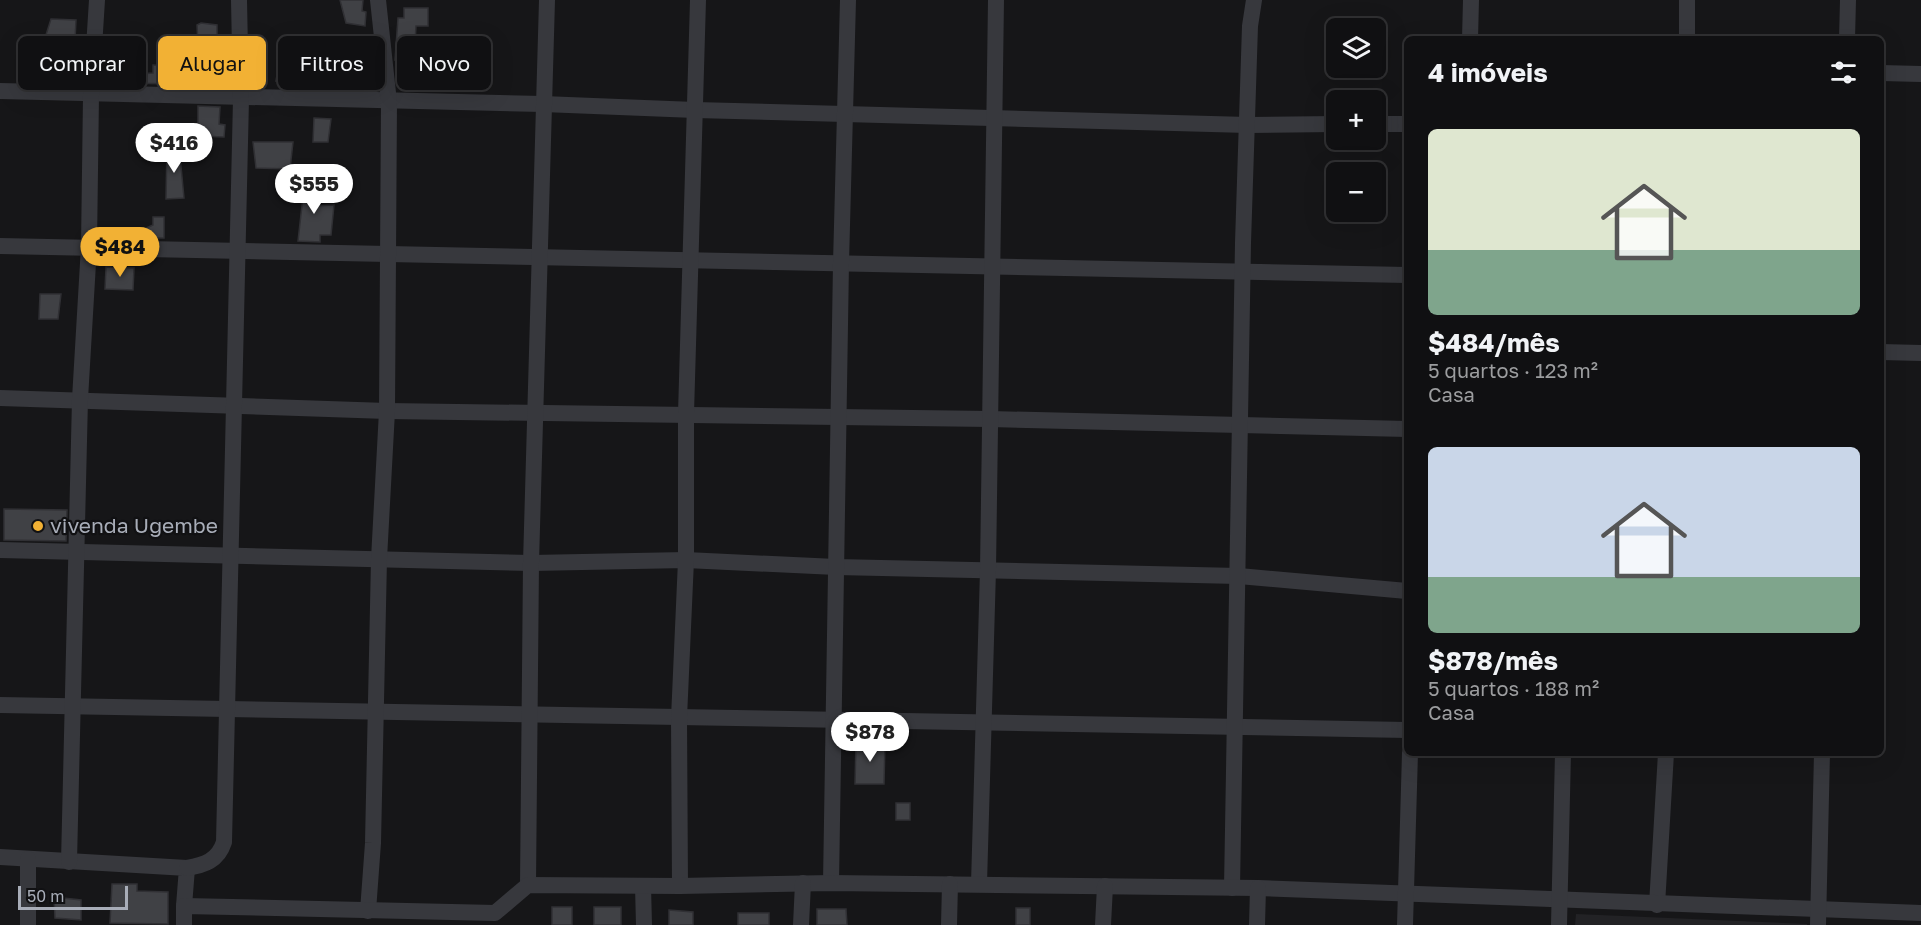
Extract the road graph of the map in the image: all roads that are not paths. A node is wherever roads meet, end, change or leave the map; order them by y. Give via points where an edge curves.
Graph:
1 (97, 0) edge
2 (239, 0) edge
3 (378, 0) edge
4 (547, 0) edge
5 (698, 0) edge
6 (848, 0) edge
7 (996, 0) edge
8 (1254, 0) edge
9 (1471, 0) edge
10 (1687, 0) edge
11 (1848, 0) edge
12 (1470, 36) edge
13 (1687, 36) edge
14 (1847, 36) edge
15 (1884, 73) edge
16 (1921, 74) edge
17 (0, 91) edge
18 (92, 95) junction
19 (241, 99) junction
20 (389, 102) junction
21 (543, 104) junction
22 (695, 110) junction
23 (845, 113) junction
24 (994, 117) junction
25 (1326, 124) edge
26 (1386, 124) edge
27 (1404, 124) edge
28 (1248, 125) junction
29 (0, 246) edge
30 (89, 246) junction
31 (236, 252) junction
32 (388, 255) junction
33 (539, 258) junction
34 (690, 261) junction
35 (841, 263) junction
36 (993, 267) junction
37 (1244, 271) junction
38 (1404, 275) edge
39 (1884, 352) edge
40 (1921, 353) edge
41 (0, 398) edge
42 (80, 399) junction
43 (233, 406) junction
44 (387, 411) junction
45 (535, 413) junction
46 (686, 414) junction
47 (839, 416) junction
48 (990, 419) junction
49 (1240, 425) junction
50 (1404, 429) edge
51 (0, 550) edge
52 (77, 551) junction
53 (230, 555) junction
54 (379, 559) junction
55 (686, 560) junction
56 (531, 562) junction
57 (836, 567) junction
58 (988, 570) junction
59 (1239, 576) junction
60 (1404, 591) edge
61 (0, 705) edge
62 (73, 707) junction
63 (226, 710) junction
64 (377, 712) junction
65 (530, 715) junction
66 (680, 718) junction
67 (833, 720) junction
68 (984, 721) junction
69 (1234, 726) junction
70 (1404, 730) edge
71 (1410, 756) edge
72 (1563, 756) edge
73 (1666, 756) edge
74 (1822, 756) edge
75 (0, 857) edge
76 (28, 859) junction
77 (69, 862) junction
78 (187, 868) junction
79 (803, 883) junction
80 (831, 883) junction
81 (950, 884) junction
82 (979, 884) junction
83 (528, 885) junction
84 (643, 886) junction
85 (680, 886) junction
86 (1105, 886) junction
87 (1232, 888) junction
88 (1258, 888) junction
89 (1406, 895) junction
90 (1561, 901) junction
91 (1657, 905) junction
92 (184, 906) junction
93 (368, 911) junction
94 (1921, 913) edge
95 (338, 918) edge
96 (1819, 918) edge
97 (495, 919) edge
98 (28, 925) edge
99 (184, 925) edge
100 (644, 925) edge
101 (801, 925) edge
102 (948, 925) edge
103 (1103, 925) edge
104 (1257, 925) edge
105 (1405, 925) edge
106 (1559, 925) edge

1 - 18 street
2 - 19 street
3 - 20 street
4 - 21 street
5 - 22 street
6 - 23 street
7 - 24 street
8 - 28 street
9 - 12 street
10 - 13 street
11 - 14 street
15 - 16 street
17 - 18 street
18 - 19 street
18 - 30 street
19 - 20 street
19 - 31 street
20 - 21 street
20 - 32 street
21 - 22 street
21 - 33 street
22 - 23 street
22 - 34 street
23 - 24 street
23 - 35 street
24 - 28 street
24 - 36 street
25 - 28 street
26 - 27 street
28 - 37 street
29 - 30 street
30 - 31 street
30 - 42 street
31 - 32 street
31 - 43 street
32 - 33 street
32 - 44 street
33 - 34 street
33 - 45 street
34 - 35 street
34 - 46 street
35 - 36 street
35 - 47 street
36 - 37 street
36 - 48 street
37 - 38 street
37 - 49 street
39 - 40 street
41 - 42 street
42 - 43 street
42 - 52 street
43 - 44 street
43 - 53 street
44 - 45 street
44 - 54 street
45 - 46 street
45 - 56 street
46 - 47 street
46 - 55 street
47 - 48 street
47 - 57 street
48 - 49 street
48 - 58 street
49 - 50 street
49 - 59 street
51 - 52 street
52 - 53 street
52 - 62 street
53 - 54 street
53 - 63 street
54 - 56 street
54 - 64 street
55 - 56 street
55 - 57 street
55 - 66 street
56 - 65 street
57 - 58 street
57 - 67 street
58 - 59 street
58 - 68 street
59 - 60 street
59 - 69 street
61 - 62 street
62 - 63 street
62 - 77 street
63 - 64 street
63 - 78 street via 224,842 215,858
64 - 65 street
64 - 93 street
65 - 66 street
65 - 83 street
66 - 67 street
66 - 85 street
67 - 68 street
67 - 80 street
68 - 69 street
68 - 82 street
69 - 70 street
69 - 87 street
71 - 89 street
72 - 90 street
73 - 91 street
74 - 96 street
75 - 76 street
76 - 77 street
76 - 98 street
77 - 78 street
78 - 92 street
79 - 80 street
79 - 85 street
79 - 101 street
80 - 81 street
81 - 82 street
81 - 102 street
82 - 86 street
83 - 84 street
83 - 97 street
84 - 85 street
84 - 100 street
86 - 87 street
86 - 103 street
87 - 88 street
88 - 89 street
88 - 104 street
89 - 90 street
89 - 105 street
90 - 91 street
90 - 106 street
91 - 96 street
92 - 95 street
92 - 99 street
93 - 95 street
93 - 97 street
94 - 96 street

